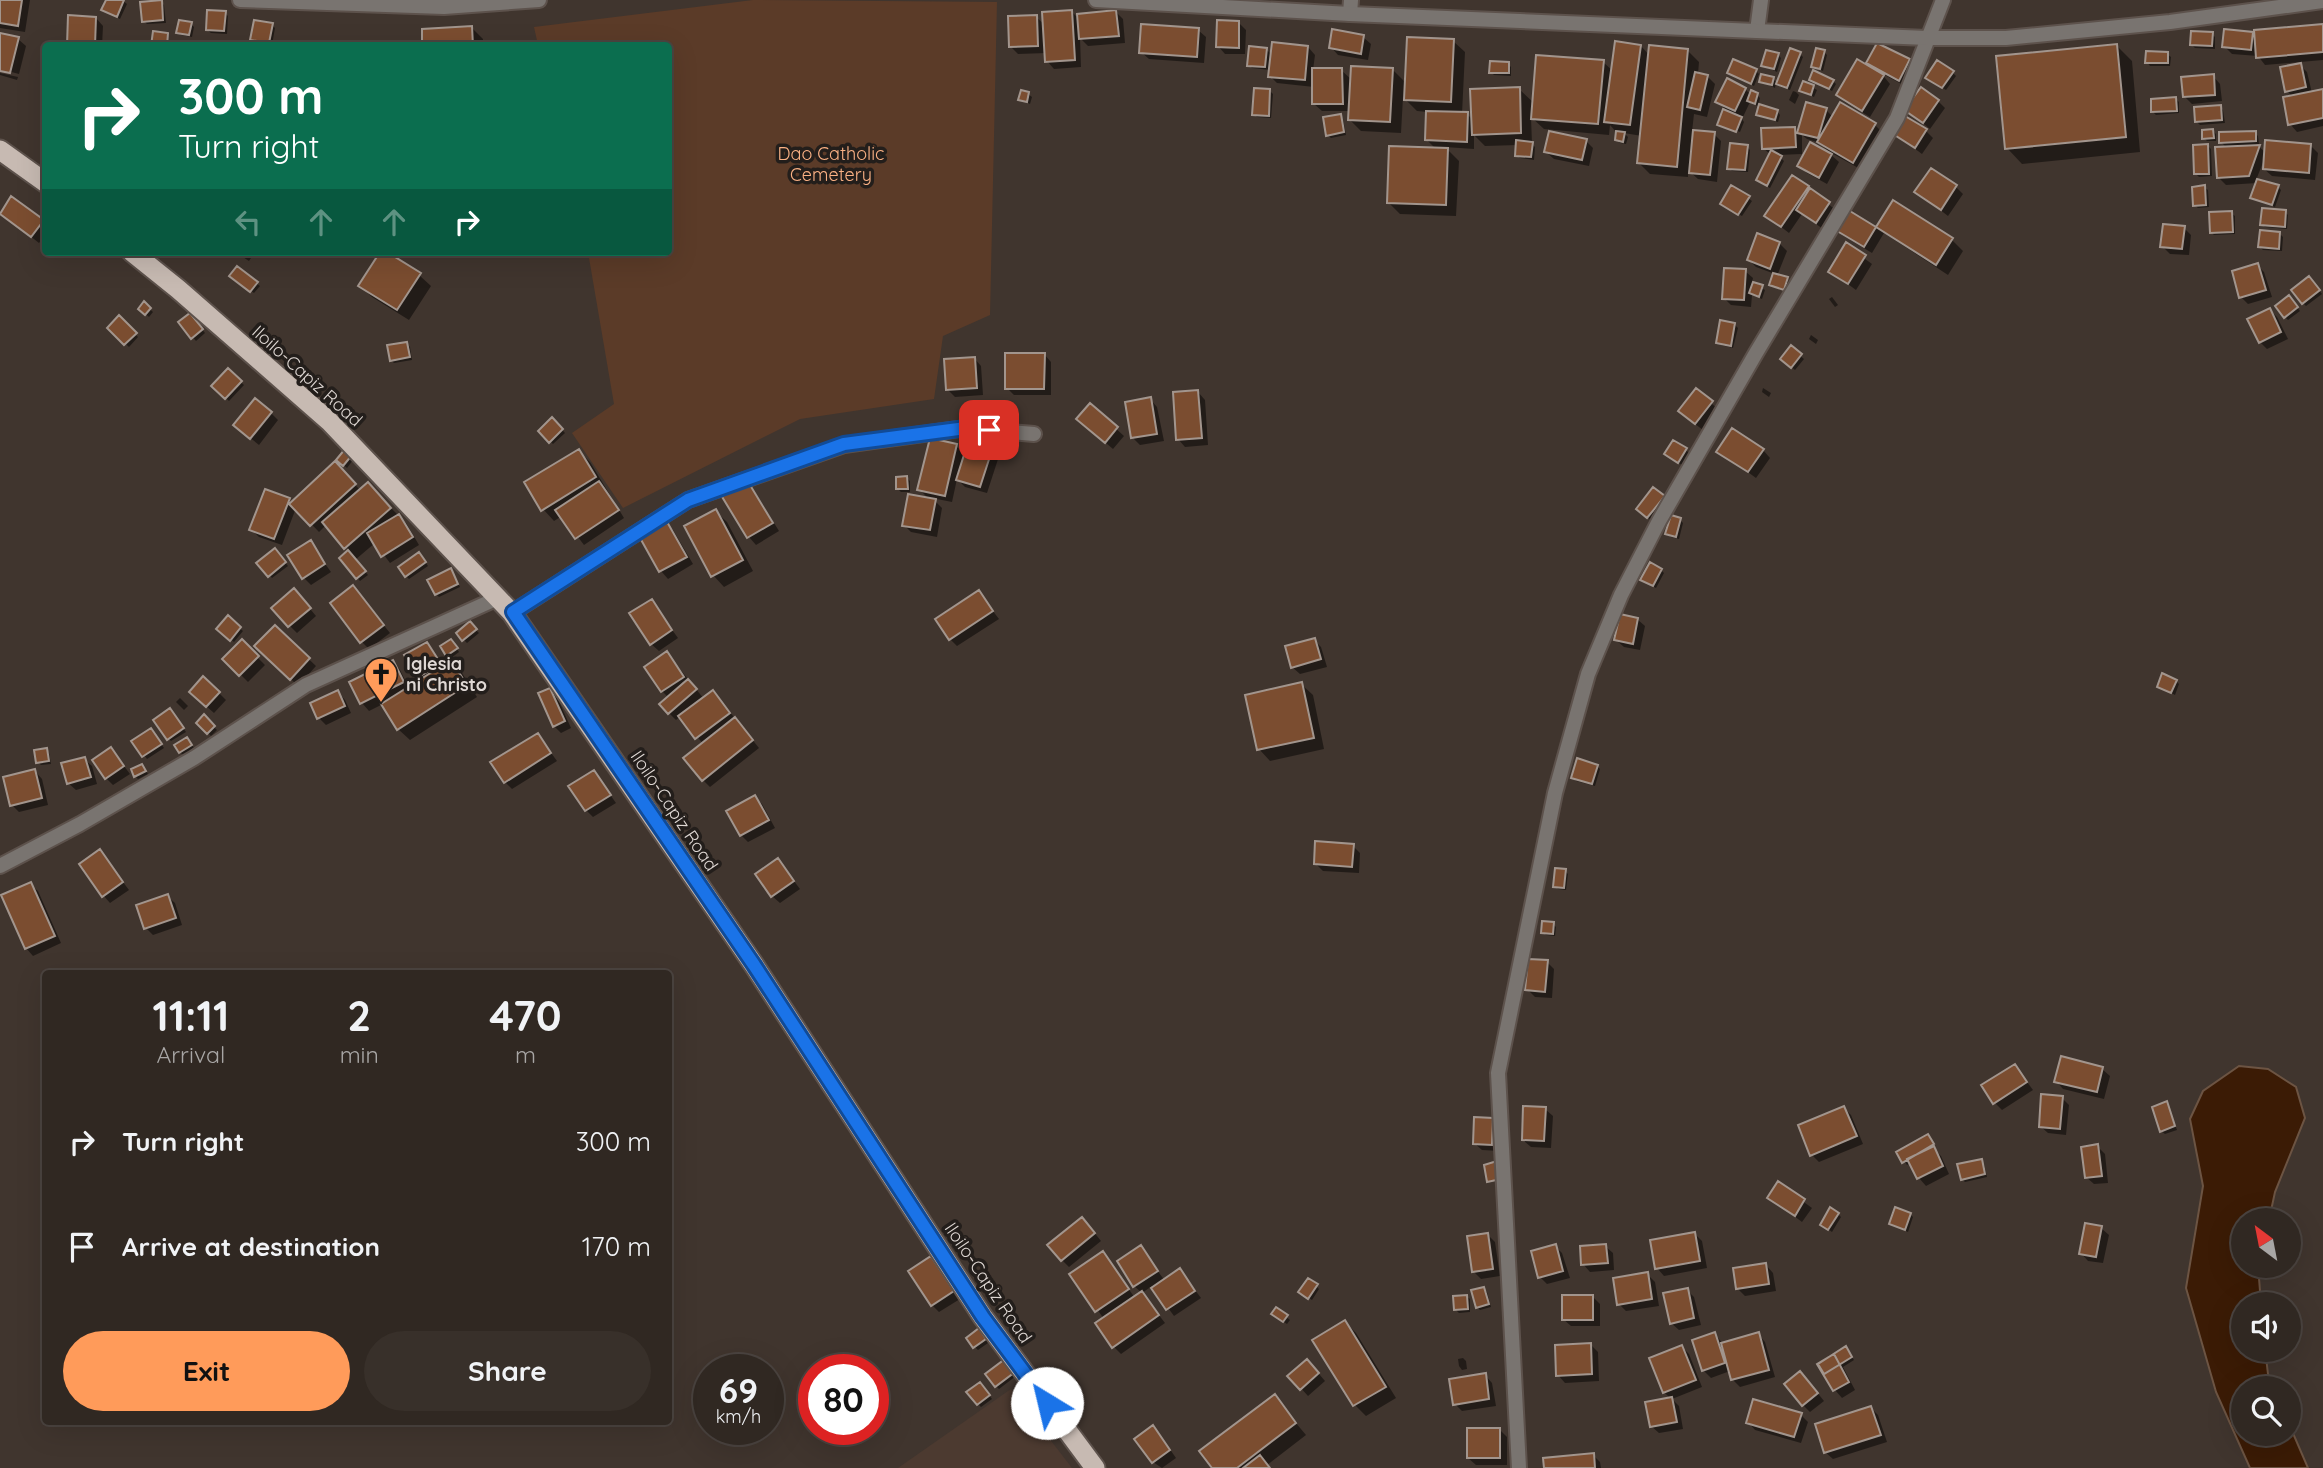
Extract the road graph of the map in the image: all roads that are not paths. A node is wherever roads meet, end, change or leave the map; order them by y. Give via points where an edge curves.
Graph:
1 (240, 0) edge
2 (540, 0) edge
3 (1096, 0) edge
4 (1761, 0) edge
5 (1943, 0) edge
6 (2323, 1) edge
7 (1351, 7) edge
8 (1757, 31) junction
9 (1927, 37) junction
10 (0, 150) edge
11 (42, 180) edge
12 (137, 256) edge
13 (1034, 434) dead end
14 (506, 605) junction
15 (0, 866) edge
16 (1095, 1468) edge
17 (1519, 1468) edge

1 - 2 street via 444,7
3 - 7 street
4 - 8 street
5 - 9 street
6 - 9 street via 2006,38
7 - 8 street
8 - 9 street
9 - 17 street via 1897,118 1659,521 1588,674 1555,793 1498,1073
10 - 11 highway
12 - 14 highway, Iloilo-Capiz Road via 329,421
13 - 14 street via 966,428 844,444 688,500
14 - 15 street via 306,685 194,758
14 - 16 highway, Iloilo-Capiz Road via 754,965 983,1317

